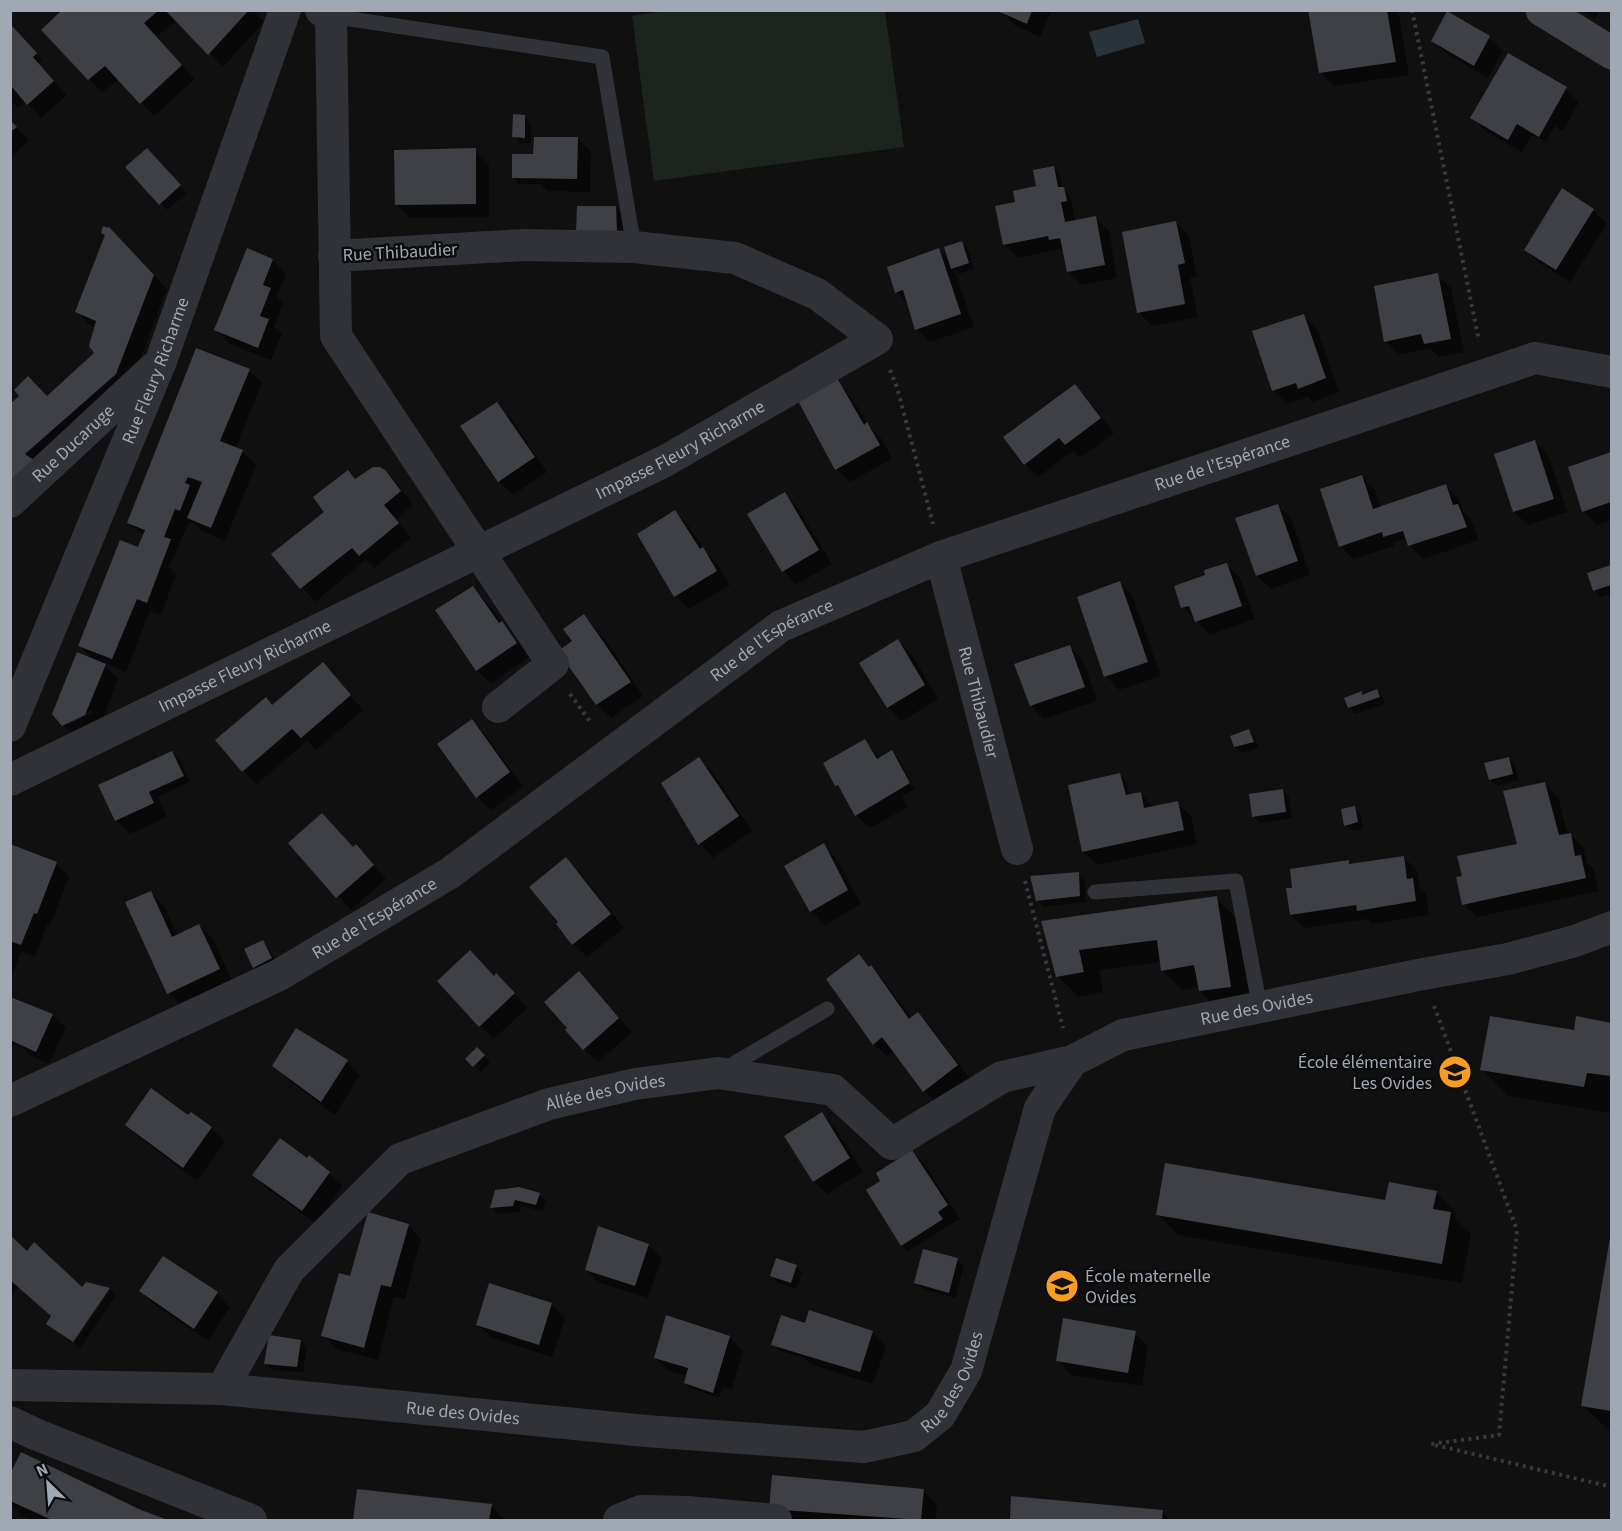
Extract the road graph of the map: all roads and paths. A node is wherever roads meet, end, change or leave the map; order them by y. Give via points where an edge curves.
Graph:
1 (285, 10) edge
2 (1412, 10) edge
3 (1542, 10) edge
4 (326, 13) edge
5 (1611, 53) edge
6 (634, 247) junction
7 (334, 256) junction
8 (877, 339) junction
9 (161, 361) junction
10 (1611, 372) edge
11 (1485, 374) junction
12 (10, 502) edge
13 (479, 552) junction
14 (941, 557) junction
15 (498, 707) dead end
16 (10, 726) edge
17 (10, 780) edge
18 (1017, 849) dead end
19 (1025, 880) dead end
20 (1095, 892) dead end
21 (1611, 927) edge
22 (1423, 974) junction
23 (826, 1008) dead end
24 (1260, 1008) junction
25 (1072, 1061) junction
26 (718, 1073) junction
27 (10, 1101) edge
28 (10, 1385) edge
29 (222, 1389) junction
30 (10, 1422) edge
31 (1611, 1487) edge
32 (251, 1521) edge
33 (619, 1521) edge
34 (776, 1521) edge

1 - 9 street, Rue Fleury Richarme
2 - 11 path
3 - 5 street
4 - 6 lane, Rue Thibaudier via 602,57
4 - 7 street, Rue Thibaudier
6 - 7 street, Rue Thibaudier via 523,245
6 - 8 street, Rue Thibaudier via 735,258 817,294
7 - 13 street via 336,336
8 - 13 street, Impasse Fleury Richarme via 665,461
8 - 14 path via 897,387
9 - 12 street, Rue Ducaruge
9 - 16 street, Rue Fleury Richarme
10 - 11 street, Rue de l’Espérance via 1535,358
11 - 14 street, Rue de l’Espérance
13 - 15 street via 553,664
13 - 17 street, Impasse Fleury Richarme
14 - 18 street, Rue Thibaudier
14 - 27 street, Rue de l’Espérance via 781,626 450,873 279,975
19 - 25 path
20 - 24 lane via 1236,881
21 - 22 street, Rue des Ovides via 1508,959
22 - 24 street, Rue des Ovides
22 - 31 path via 1517,1230 1498,1435 1431,1444
23 - 26 lane
24 - 25 street, Rue des Ovides via 1123,1035
25 - 26 street, Allée des Ovides via 1002,1077 892,1144 833,1090
25 - 29 street, Rue des Ovides via 1040,1108 966,1371 940,1415 914,1436 864,1447 634,1430
26 - 29 street, Allée des Ovides via 635,1084 549,1104 400,1159 289,1270
28 - 29 street, Rue des Ovides
30 - 32 street
33 - 34 street via 642,1511

